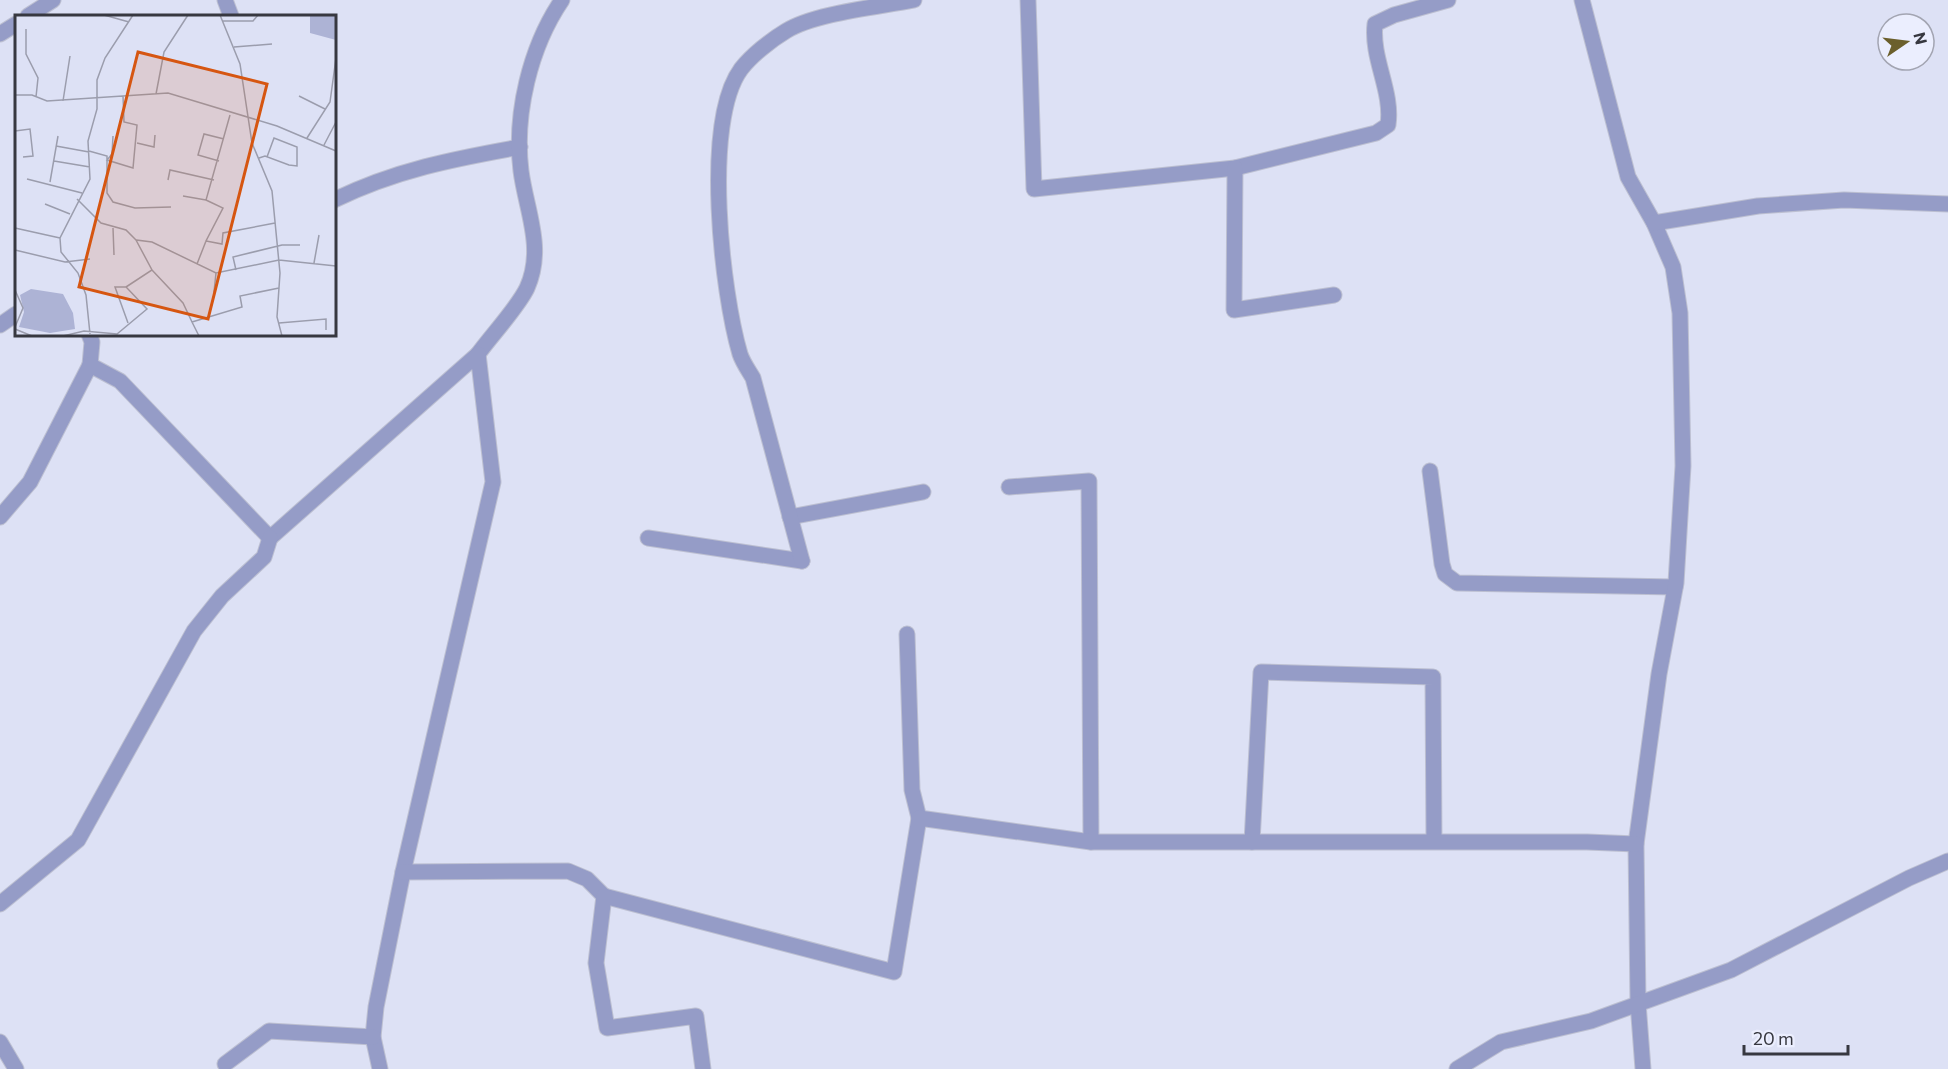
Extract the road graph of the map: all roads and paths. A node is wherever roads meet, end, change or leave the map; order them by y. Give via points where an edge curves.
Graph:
1 (53, 0) edge
2 (225, 0) edge
3 (562, 0) edge
4 (914, 0) edge
5 (1028, 0) edge
6 (1448, 0) edge
7 (1582, 0) edge
8 (30, 15) edge
9 (231, 15) edge
10 (15, 25) edge
11 (0, 34) edge
12 (520, 147) junction
13 (1235, 168) junction
14 (336, 199) edge
15 (1948, 204) edge
16 (1653, 223) junction
17 (1334, 295) dead end
18 (15, 315) edge
19 (0, 326) edge
20 (90, 336) edge
21 (478, 354) junction
22 (90, 365) junction
23 (1430, 471) dead end
24 (1009, 487) dead end
25 (923, 492) dead end
26 (790, 517) junction
27 (0, 518) edge
28 (270, 538) junction
29 (648, 538) dead end
30 (1675, 587) junction
31 (907, 634) dead end
32 (919, 818) junction
33 (1091, 842) junction
34 (1252, 842) junction
35 (1434, 842) junction
36 (1636, 844) junction
37 (1948, 861) edge
38 (403, 872) junction
39 (604, 896) junction
40 (0, 904) edge
41 (1638, 1003) junction
42 (373, 1038) junction
43 (0, 1042) edge
44 (225, 1064) dead end
45 (16, 1069) edge
46 (380, 1069) edge
47 (703, 1069) edge
48 (1456, 1069) edge
49 (1643, 1069) edge

1 - 8 street
2 - 9 street
3 - 12 street via 553,13 526,86
4 - 26 street via 815,19 787,30 741,69 729,96 722,135 719,219 724,285 741,357 753,378
5 - 13 street via 1034,189
6 - 13 street via 1375,24 1373,39 1390,111 1388,125 1376,133
7 - 16 street via 1628,177
10 - 11 street
12 - 14 street via 406,170
12 - 21 street via 535,256 527,288
13 - 17 street via 1234,310
15 - 16 street via 1844,200 1758,206
16 - 30 street via 1673,267 1680,313 1683,466
18 - 19 street
20 - 22 street
21 - 28 street
21 - 38 street via 493,482
22 - 27 street via 30,482
22 - 28 street via 120,381
23 - 30 street via 1442,564 1445,574 1457,583
24 - 33 street via 1089,481
25 - 26 street
26 - 29 street via 801,561
28 - 40 street via 264,557 222,596 194,631 78,840
30 - 36 street
31 - 32 street via 912,790
32 - 33 street
32 - 39 street via 894,972
33 - 34 street
34 - 35 street
34 - 35 street via 1261,672 1433,676
35 - 36 street
36 - 41 street
37 - 41 street via 1731,970
38 - 39 street via 568,871 587,879
38 - 42 street
39 - 47 street via 597,963 607,1028 696,1016
41 - 48 street via 1591,1021 1501,1042
41 - 49 street
42 - 44 street via 269,1031
42 - 46 street
43 - 45 street

